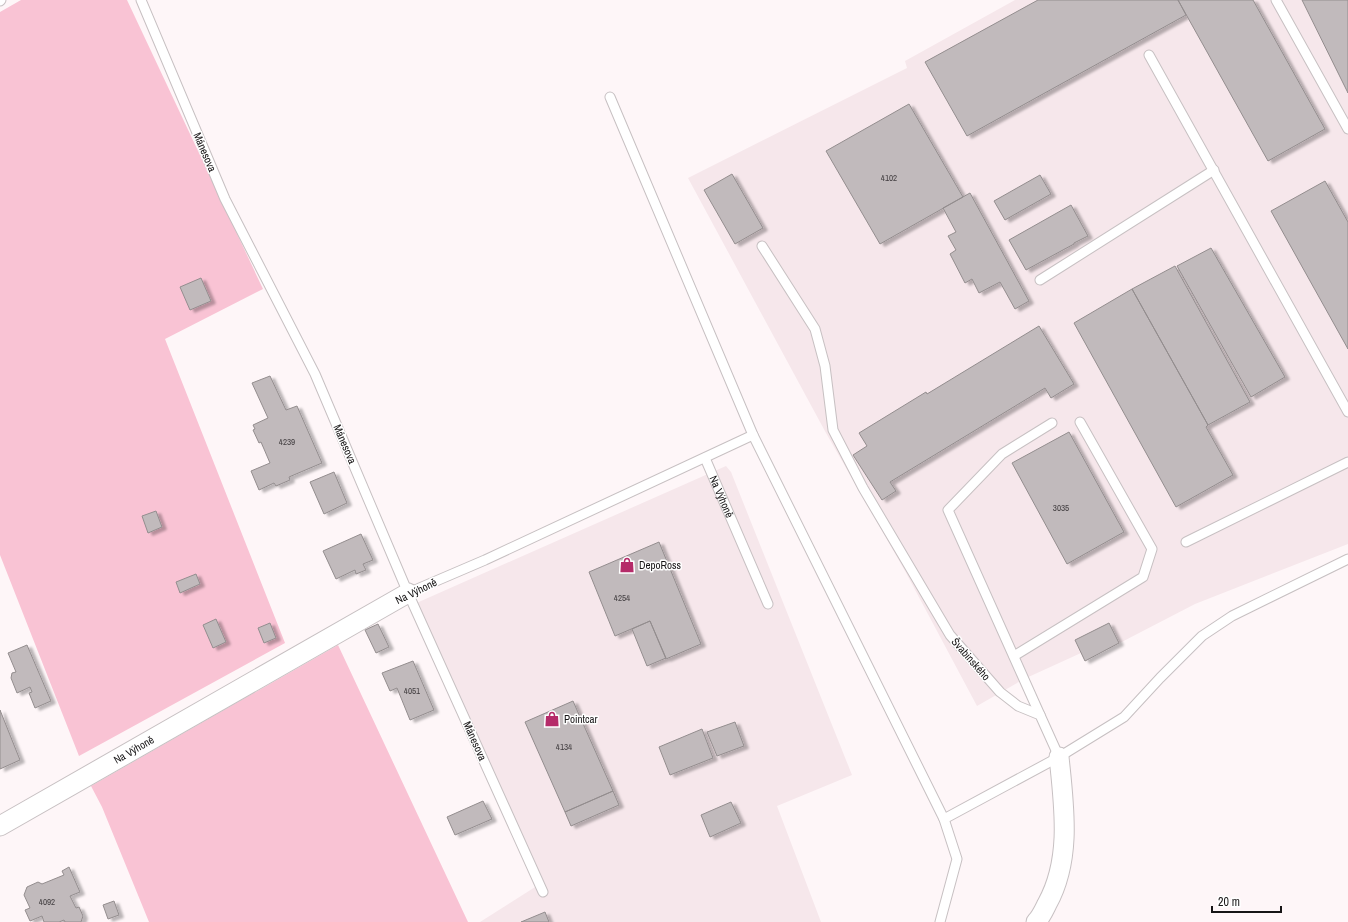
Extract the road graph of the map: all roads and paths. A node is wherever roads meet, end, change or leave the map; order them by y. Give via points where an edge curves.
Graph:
1 (141, 0) edge
2 (1276, 0) edge
3 (1149, 55) dead end
4 (610, 97) dead end
5 (1348, 129) edge
6 (1214, 170) junction
7 (762, 246) dead end
8 (1040, 280) dead end
9 (1348, 412) edge
10 (1080, 422) dead end
11 (1052, 423) dead end
12 (753, 435) junction
13 (705, 458) junction
14 (1348, 462) edge
15 (1186, 542) dead end
16 (1348, 559) edge
17 (408, 593) junction
18 (768, 604) dead end
19 (1014, 656) junction
20 (1040, 715) junction
21 (1059, 757) junction
22 (944, 819) junction
23 (0, 826) edge
24 (543, 892) dead end
25 (940, 922) edge
26 (1036, 922) edge

1 - 17 lane, Mánesova via 225,199 315,374
2 - 5 lane
3 - 6 lane
4 - 12 lane
6 - 8 lane
6 - 9 lane
7 - 20 lane, Švabinského via 815,329 825,366 833,430 863,488 950,635 1000,692 1018,706
10 - 19 lane via 1152,549 1143,577
11 - 19 lane via 1002,454 948,510
12 - 13 lane
12 - 22 lane
13 - 17 lane, Na Výhoně
13 - 18 lane, Na Výhoně
14 - 15 lane
16 - 21 lane via 1232,616 1202,636 1124,717
17 - 23 street, Na Výhoně
17 - 24 lane, Mánesova
19 - 20 lane
20 - 21 lane
21 - 22 lane
21 - 26 street via 1064,808 1063,857 1055,890
22 - 25 lane via 957,859

